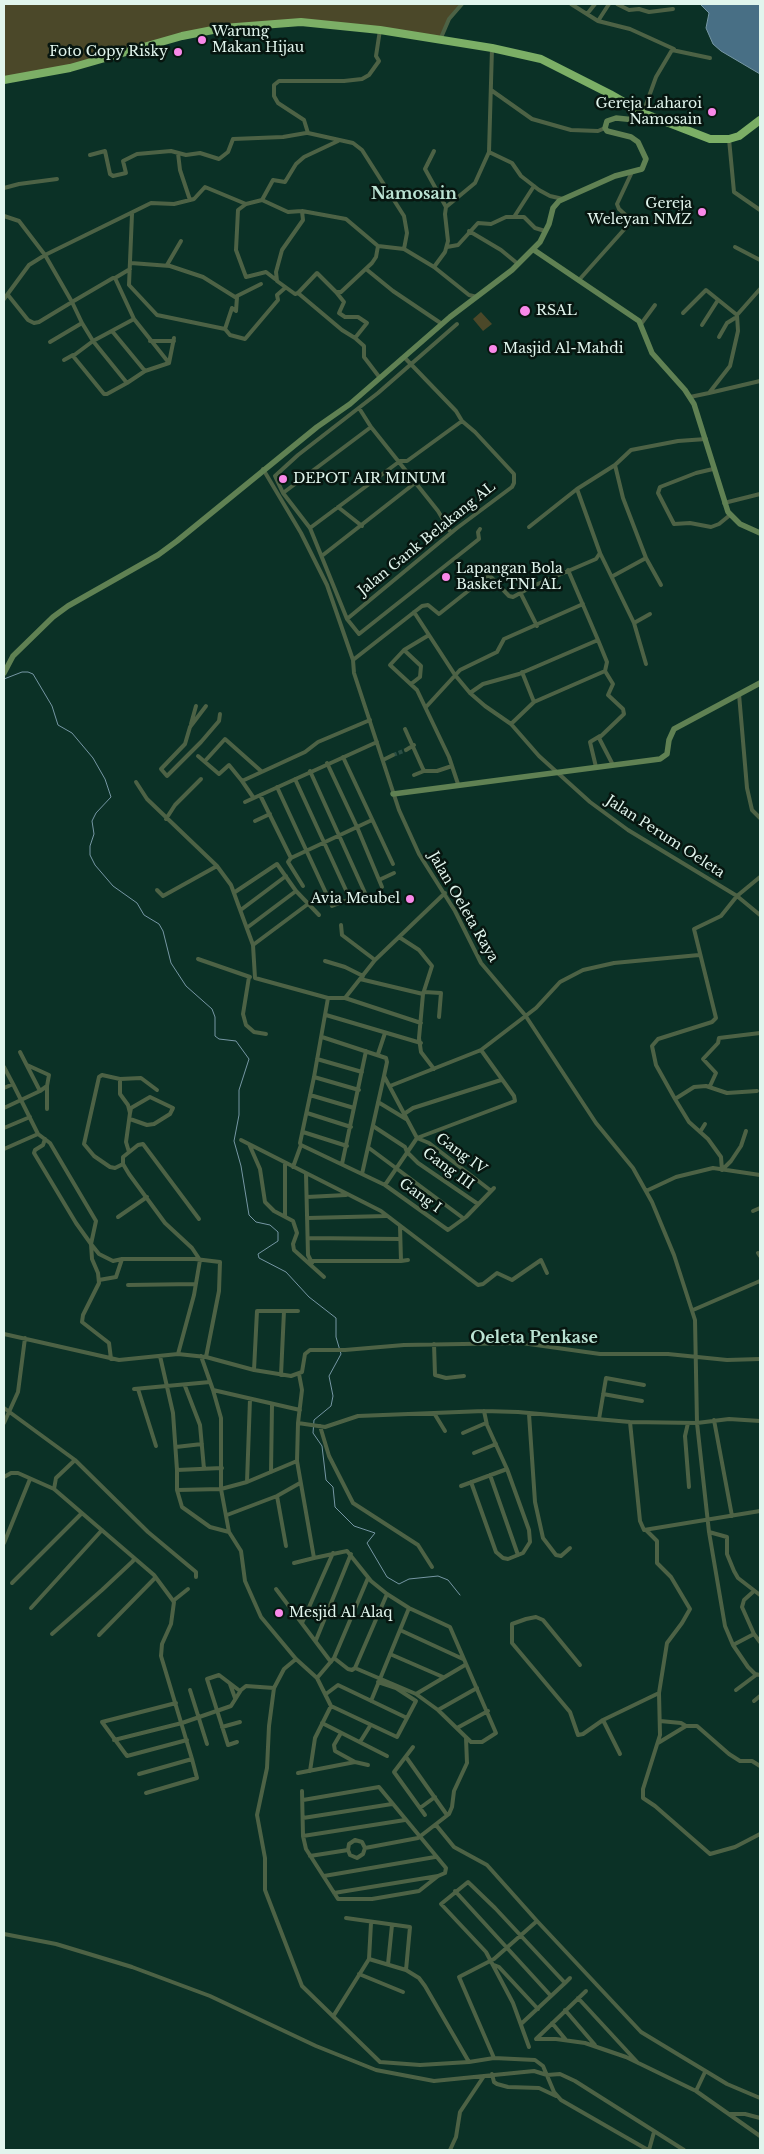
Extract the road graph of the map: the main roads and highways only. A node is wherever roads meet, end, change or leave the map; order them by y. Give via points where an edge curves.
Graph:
1 (4, 80) edge
2 (760, 120) edge

1 - 2 highway via 70,68 182,36 223,28 301,22 380,30 541,59 643,113 710,139 739,136

